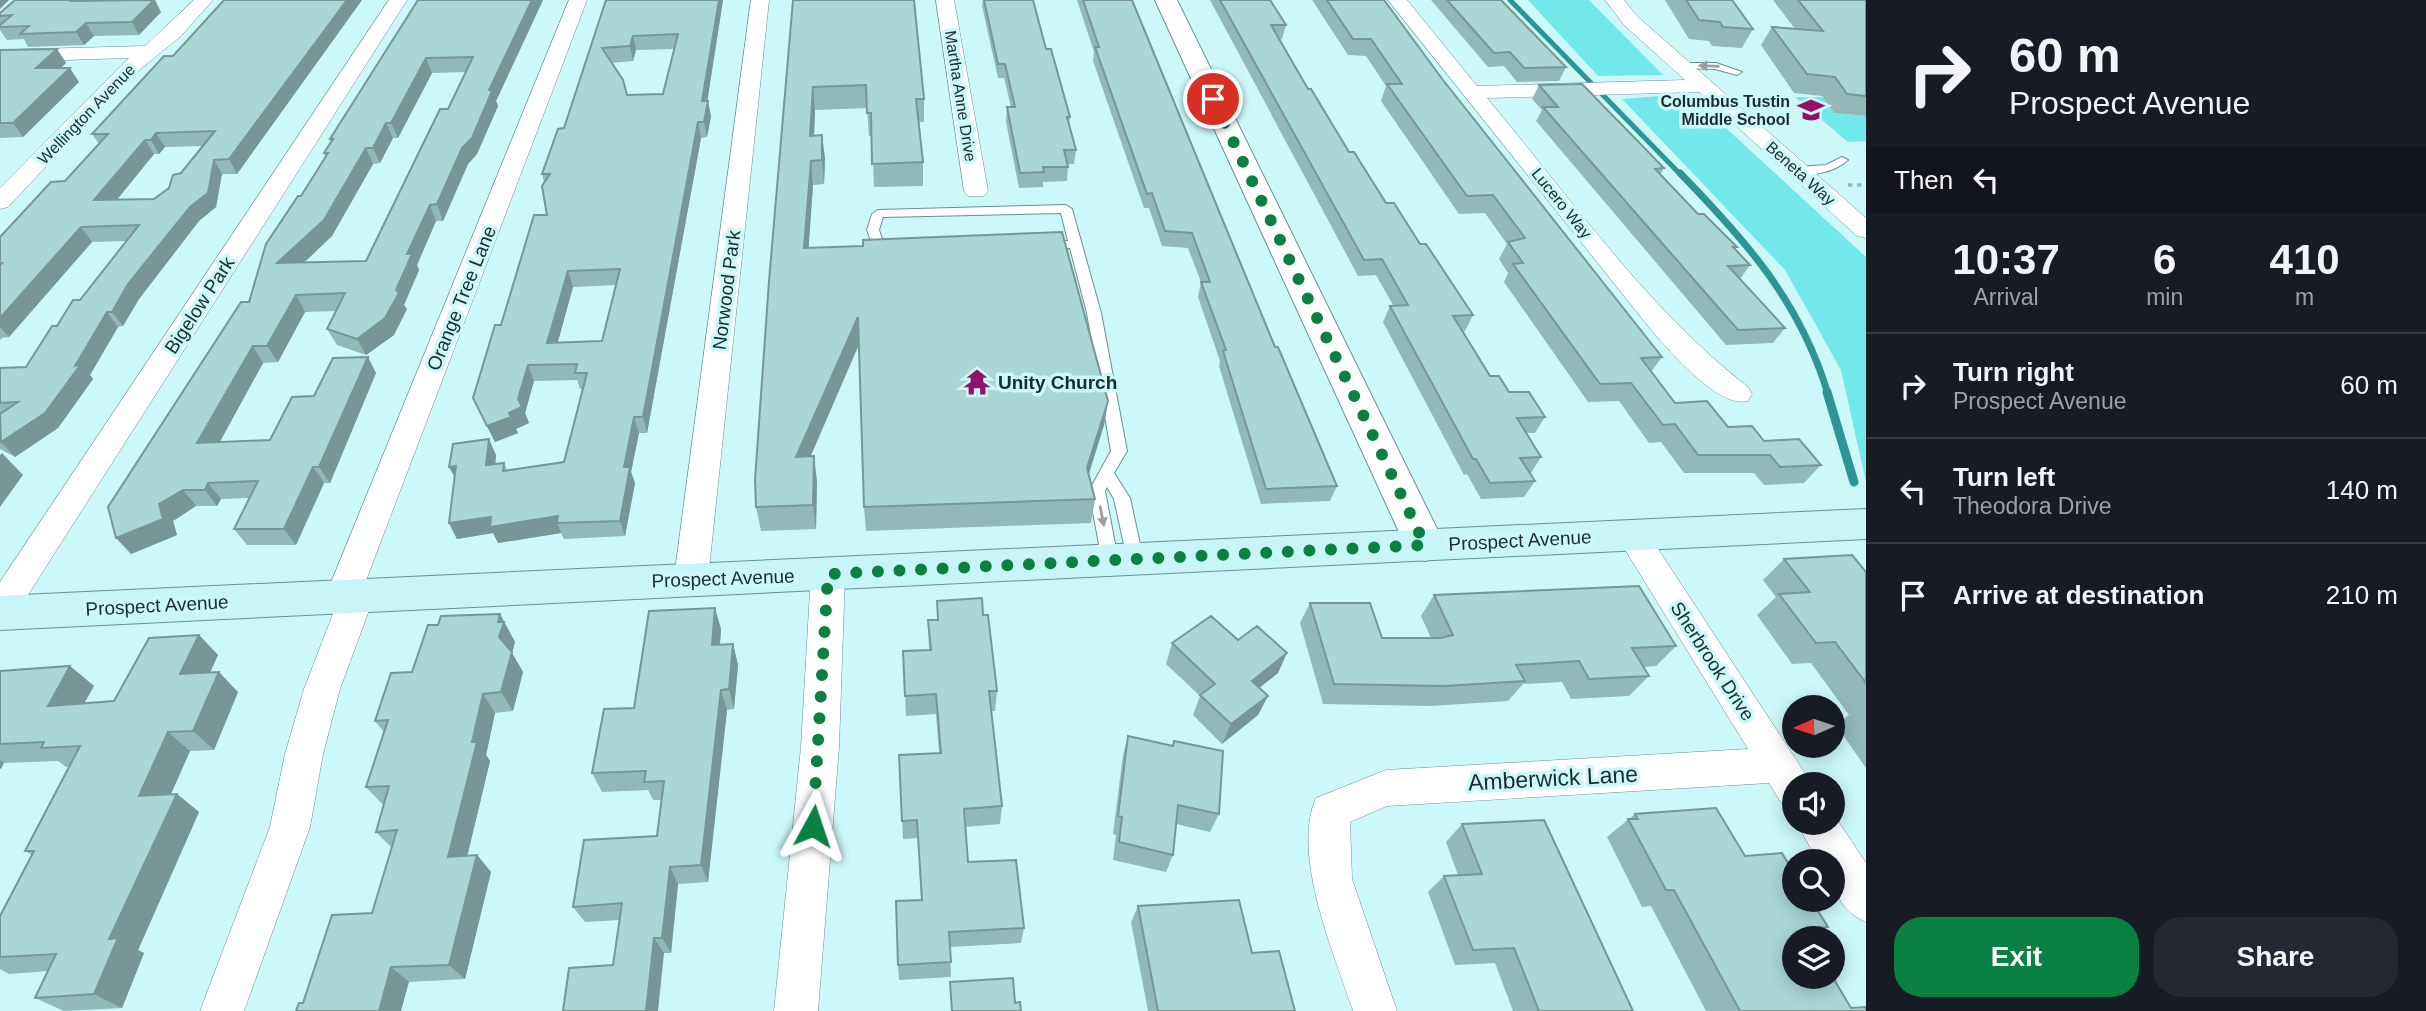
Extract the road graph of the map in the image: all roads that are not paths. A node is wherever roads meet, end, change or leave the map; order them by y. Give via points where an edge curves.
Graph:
1 (204, 0) edge
2 (398, 0) edge
3 (578, 0) edge
4 (760, 0) edge
5 (945, 0) edge
6 (1166, 0) edge
7 (1397, 0) edge
8 (1614, 0) edge
9 (149, 52) junction
10 (0, 56) edge
11 (1681, 65) junction
12 (1737, 72) dead end
13 (1703, 86) junction
14 (1472, 92) junction
15 (1842, 160) dead end
16 (1798, 170) junction
17 (29, 172) junction
18 (0, 173) edge
19 (976, 191) dead end
20 (0, 202) edge
21 (1866, 231) edge
22 (1075, 244) junction
23 (1034, 246) edge
24 (904, 251) edge
25 (1738, 394) dead end
26 (1107, 474) junction
27 (1866, 524) edge
28 (1632, 535) junction
29 (1425, 545) junction
30 (1123, 559) junction
31 (828, 574) junction
32 (691, 579) junction
33 (351, 595) junction
34 (0, 612) edge
35 (1783, 772) edge
36 (1782, 776) edge
37 (1824, 835) edge
38 (1866, 901) edge
39 (222, 1011) edge
40 (796, 1011) edge
41 (1375, 1011) edge

1 - 9 street, Wellington Avenue
2 - 34 street, Bigelow Park
3 - 33 street, Orange Tree Lane
4 - 32 street, Norwood Park
5 - 19 street, Martha Anne Drive
6 - 29 street
7 - 14 street, Lucero Way
8 - 11 street, Beneta Way
9 - 10 street
9 - 17 street, Wellington Avenue via 120,76
12 -> 11 lane
11 - 13 street, Beneta Way
13 - 14 street
13 - 16 street, Beneta Way
14 - 25 street, Lucero Way via 1661,325
15 - 16 lane via 1829,168
16 - 21 street, Beneta Way
17 - 18 street
17 - 20 street, Wellington Avenue
22 - 23 lane
22 - 24 lane via 1066,209 878,214 873,230 880,252
22 - 26 lane via 1094,313 1119,451
26 - 30 lane via 1122,498
26 -> 30 lane via 1097,491
27 - 28 main road, Prospect Avenue
28 - 29 main road, Prospect Avenue
28 - 35 street, Sherbrook Drive
29 - 30 main road, Prospect Avenue
30 - 31 main road, Prospect Avenue
31 - 32 main road, Prospect Avenue
31 - 40 street via 820,747
32 - 33 main road, Prospect Avenue
33 - 34 main road, Prospect Avenue
33 - 39 street, Orange Tree Lane via 322,689 290,827
36 - 41 street, Amberwick Lane via 1386,788 1330,811 1331,879
37 - 38 street

